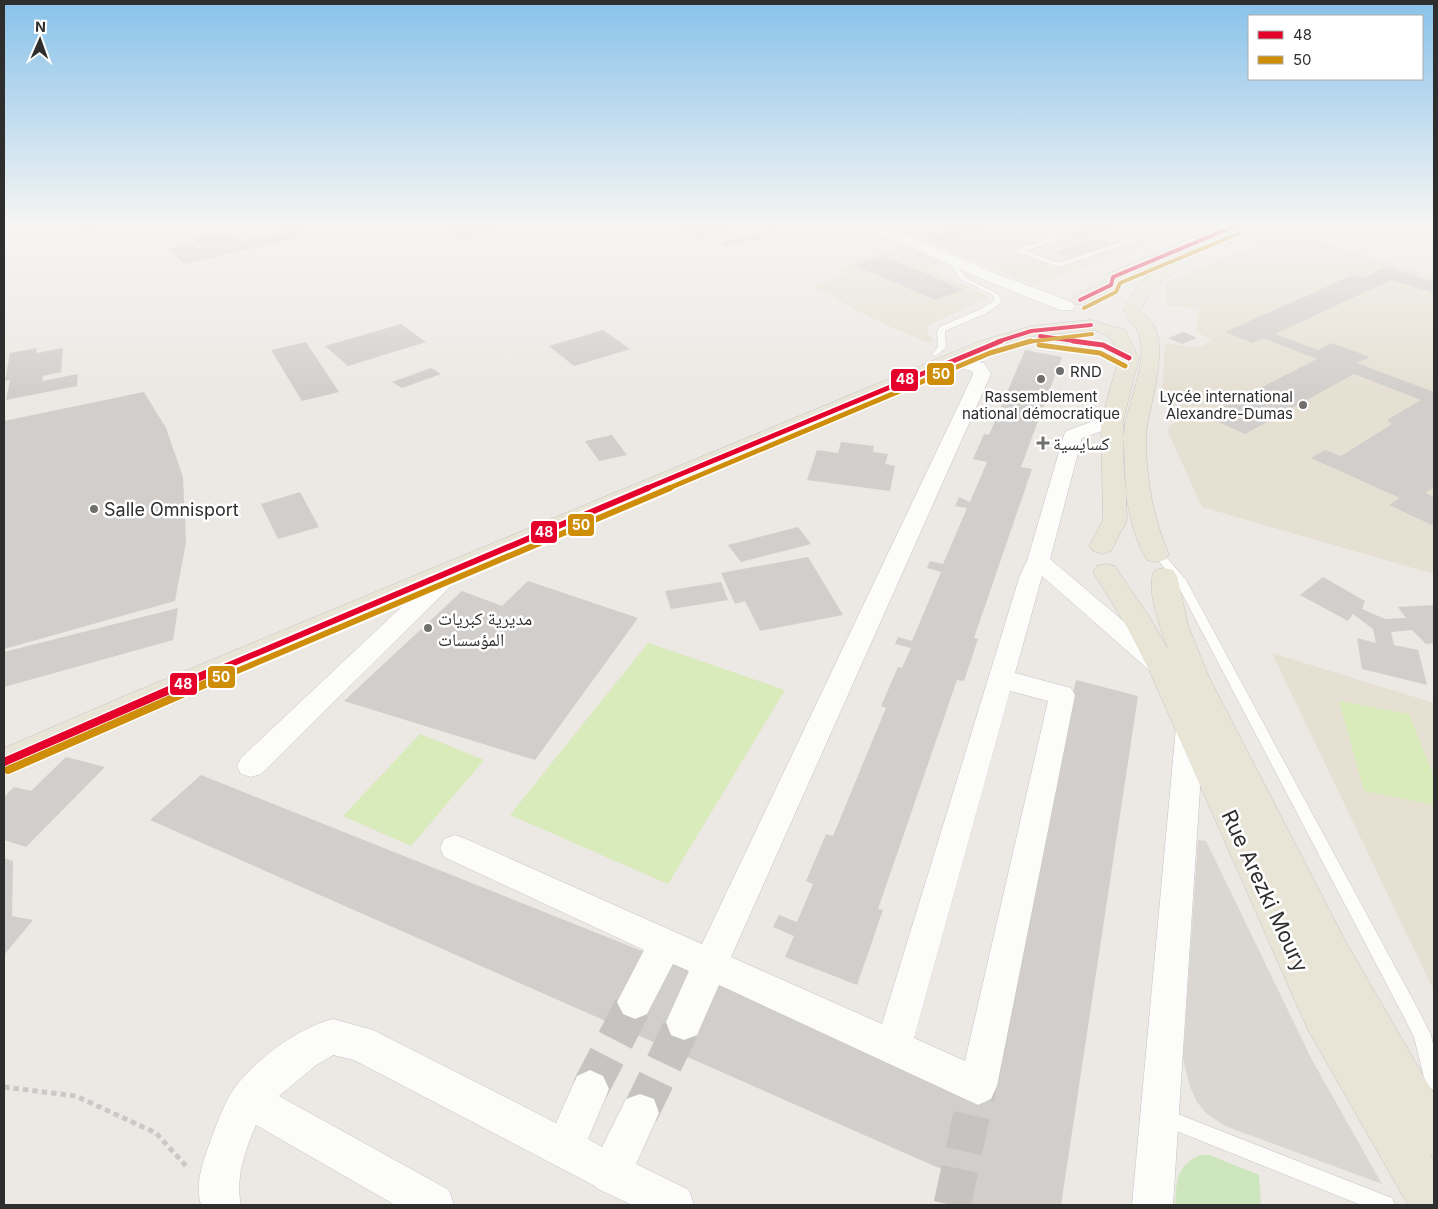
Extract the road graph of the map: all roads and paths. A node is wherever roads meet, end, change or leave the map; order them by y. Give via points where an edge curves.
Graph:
1 (971, 281) edge
2 (1003, 281) edge
3 (1111, 281) edge
4 (1150, 281) edge
5 (1071, 305) junction
6 (1134, 314) junction
7 (1096, 326) junction
8 (944, 358) junction
9 (1129, 358) junction
10 (1112, 421) junction
11 (1104, 559) junction
12 (1038, 561) junction
13 (1161, 563) junction
14 (456, 569) junction
15 (1165, 672) junction
16 (1002, 679) junction
17 (1190, 727) junction
18 (4, 747) edge
19 (4, 762) edge
20 (251, 766) dead end
21 (455, 848) dead end
22 (665, 944) junction
23 (710, 964) junction
24 (635, 1002) tunnel mouth
25 (684, 1022) tunnel mouth
26 (893, 1047) junction
27 (1434, 1082) edge
28 (4, 1087) edge
29 (590, 1089) tunnel mouth
30 (249, 1100) junction
31 (640, 1113) tunnel mouth
32 (1159, 1116) junction
33 (1434, 1134) edge
34 (564, 1150) junction
35 (610, 1174) junction
36 (219, 1202) edge
37 (434, 1205) edge
38 (674, 1205) edge
39 (1152, 1205) edge
40 (1385, 1205) edge
41 (1434, 1205) edge

1 - 8 lane via 997,296 998,302 942,330
2 - 5 street via 1037,296
3 - 5 main road
4 - 6 main road via 1139,295
5 - 6 main road via 1109,301
5 - 7 main road via 1073,318
5 - 8 main road via 1001,327
6 - 7 main road via 1134,321 1125,326
6 - 13 main road, Rue Arezki Moury via 1147,328 1150,338 1146,381 1135,436 1142,516
7 - 8 main road via 1017,334
7 - 9 main road via 1118,334
8 - 9 main road via 1038,336 1103,346
8 - 14 main road
8 - 18 main road via 84,711
8 - 23 street via 978,367 982,374
9 - 10 main road
10 - 11 main road via 1116,512
10 - 12 street via 1073,436
11 - 13 main road via 1109,544 1128,543
11 - 13 main road via 1121,580 1139,584 1150,583
11 - 15 main road, Rue Arezki Moury
12 - 15 street
12 - 16 street via 1031,575
13 - 27 lane via 1181,580 1422,1035
13 - 33 main road, Rue Arezki Moury via 1168,607 1193,672 1340,972 1389,1062
14 - 19 main road via 138,702
14 - 20 street
15 - 17 main road, Rue Arezki Moury
16 - 26 street
16 - 26 street via 1062,695 978,1086
17 - 32 street
17 - 41 main road, Rue Arezki Moury via 1322,1014
21 - 22 street
22 - 23 street
22 - 24 street
23 - 25 street
23 - 26 street
28 - 36 path via 76,1096 156,1133
29 - 34 street
30 - 34 street via 302,1052 332,1037 360,1043
30 - 36 street via 222,1159
30 - 37 street
31 - 35 street
32 - 39 street
32 - 40 lane
34 - 35 street
35 - 38 street

